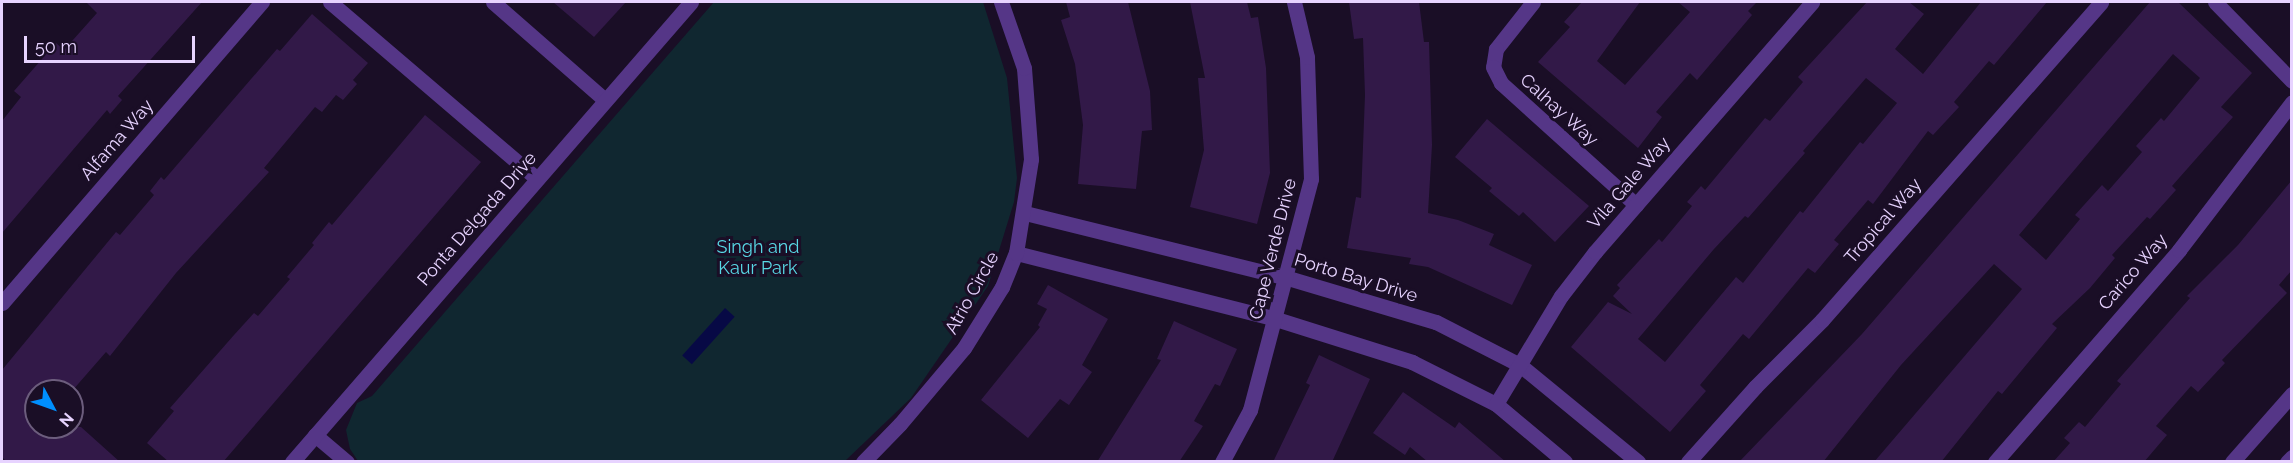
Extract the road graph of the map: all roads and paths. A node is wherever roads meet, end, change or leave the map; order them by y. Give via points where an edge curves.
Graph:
1 (262, 2) edge
2 (330, 2) edge
3 (493, 2) edge
4 (692, 2) edge
5 (1001, 2) edge
6 (1294, 2) edge
7 (1533, 2) edge
8 (1812, 2) edge
9 (2101, 2) edge
10 (2215, 2) edge
11 (2292, 81) edge
12 (605, 100) junction
13 (2292, 102) edge
14 (537, 179) junction
15 (1636, 205) junction
16 (1025, 213) junction
17 (1016, 253) junction
18 (1288, 278) junction
19 (2, 303) edge
20 (1276, 319) junction
21 (1520, 365) junction
22 (2292, 394) edge
23 (1496, 404) junction
24 (315, 435) junction
25 (2292, 457) edge
26 (292, 462) edge
27 (347, 462) edge
28 (863, 462) edge
29 (1222, 462) edge
30 (1565, 462) edge
31 (1638, 462) edge
32 (1688, 462) edge
33 (1995, 462) edge
34 (2232, 462) edge
35 (2287, 462) edge

1 - 19 street, Alfama Way
2 - 14 street
3 - 12 street
4 - 12 street, Ponta Delgada Drive
5 - 16 street, Atrio Circle via 1024,68 1031,159
6 - 18 street, Cape Verde Drive via 1307,57 1311,179
7 - 15 street, Calhay Way via 1496,49 1493,67 1501,83
8 - 15 street, Vila Gale Way
9 - 32 street, Tropical Way via 1822,320
10 - 11 street
12 - 14 street, Ponta Delgada Drive
13 - 33 street, Carico Way via 2179,250
14 - 24 street, Ponta Delgada Drive
15 - 21 street, Vila Gale Way via 1561,296
16 - 17 street, Atrio Circle
16 - 18 street, Porto Bay Drive
17 - 20 street
17 - 28 street, Atrio Circle via 1002,287 964,348
18 - 20 street, Cape Verde Drive
18 - 21 street, Porto Bay Drive via 1436,322
20 - 23 street via 1412,362
20 - 29 street, Cape Verde Drive via 1250,410
21 - 23 street, Vila Gale Way
21 - 31 street, Porto Bay Drive
22 - 34 street
23 - 30 street
24 - 26 street, Ponta Delgada Drive
24 - 27 street
25 - 35 street

